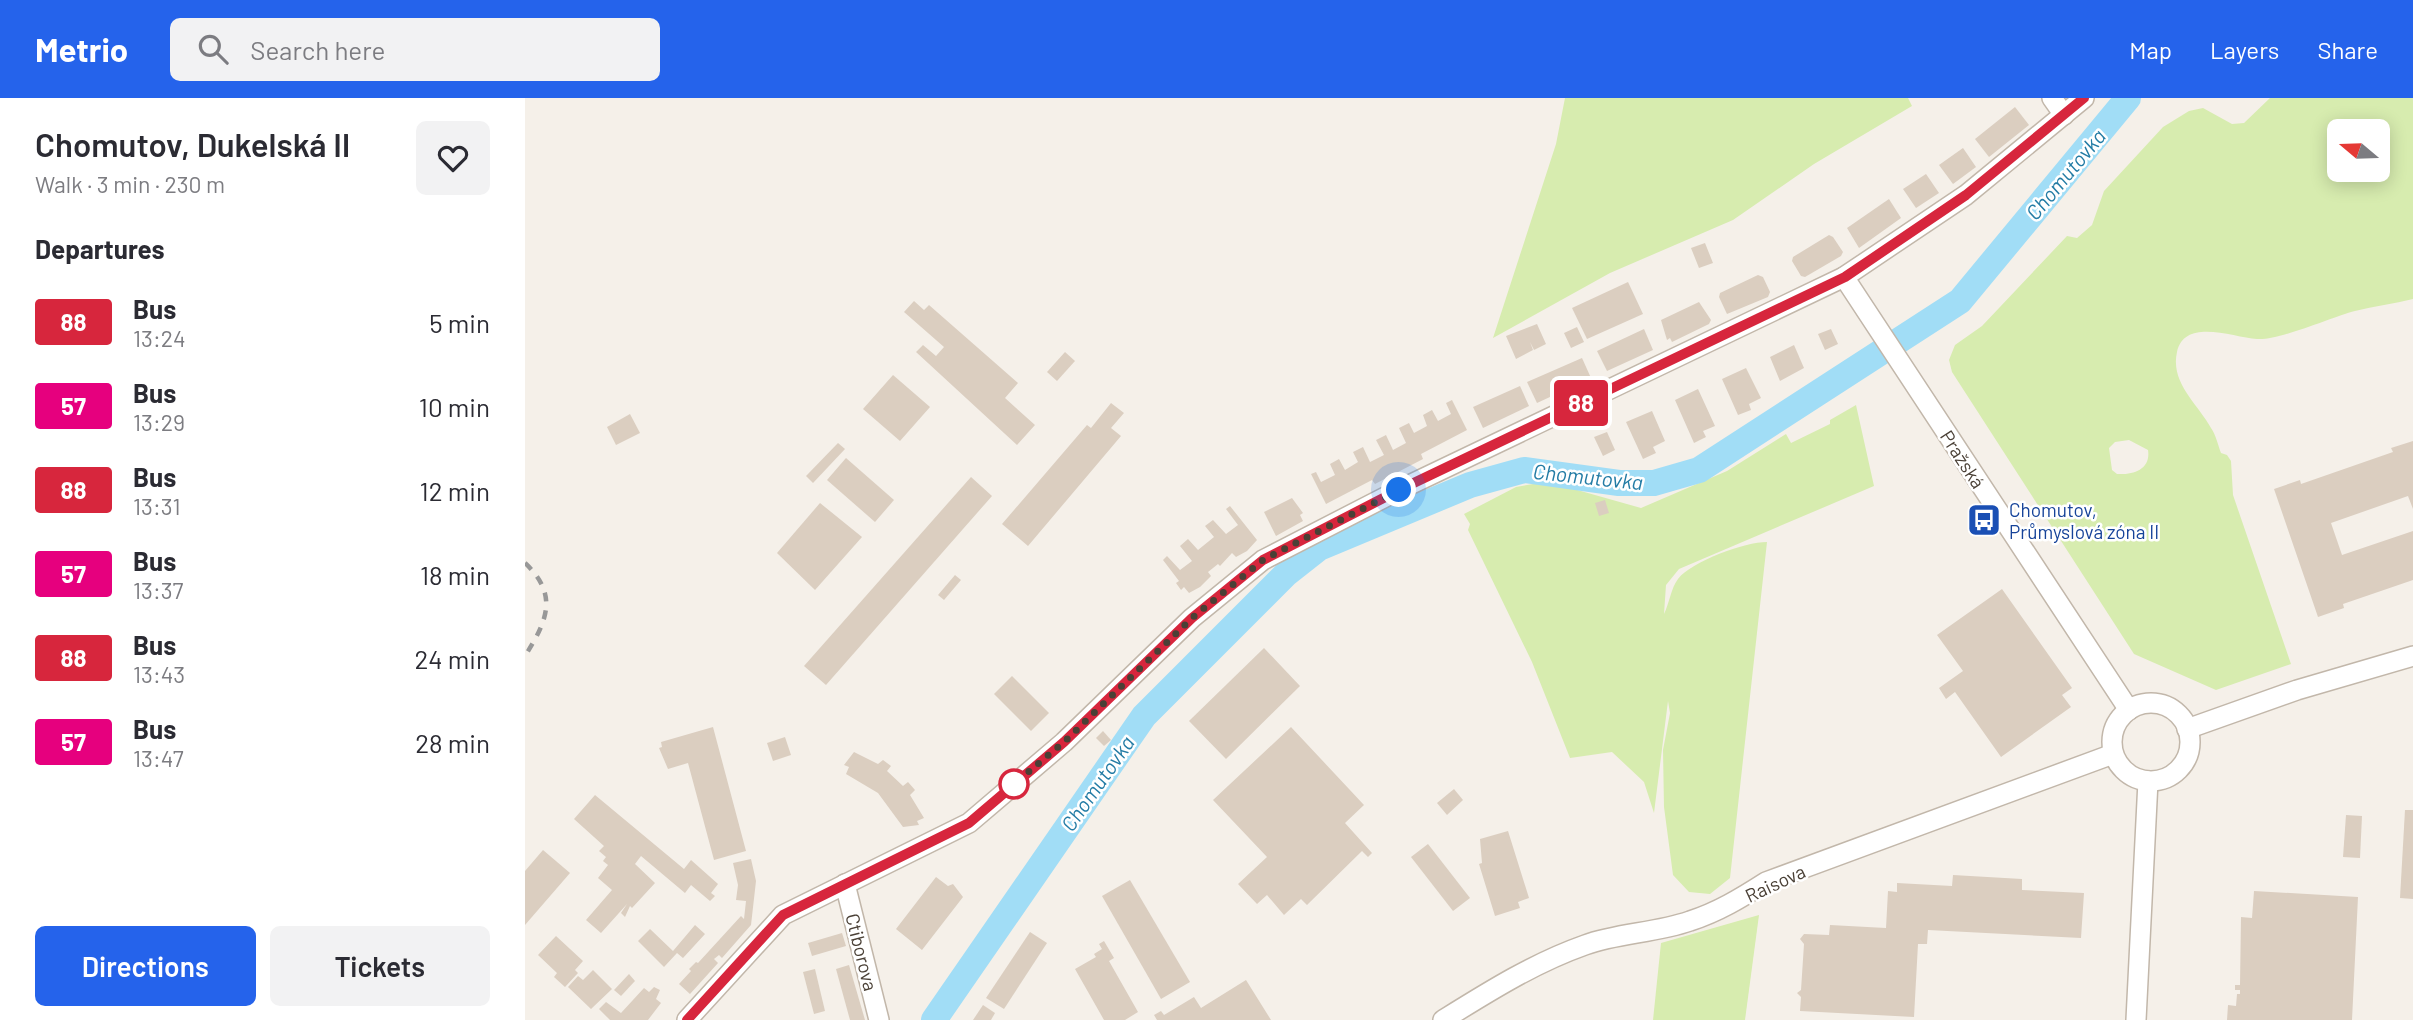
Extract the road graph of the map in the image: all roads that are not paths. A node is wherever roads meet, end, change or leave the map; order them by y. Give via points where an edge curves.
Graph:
1 (2052, 98) edge
2 (2084, 98) edge
3 (2064, 115) junction
4 (1845, 277) junction
5 (2413, 656) edge
6 (2129, 710) junction
7 (2187, 729) junction
8 (2113, 754) junction
9 (2148, 781) junction
10 (845, 884) junction
11 (687, 1020) edge
12 (879, 1020) edge
13 (1443, 1020) edge
14 (2136, 1020) edge

1 - 3 street
2 - 3 street
3 - 4 street via 1966,195
4 - 6 street, Pražská
4 - 10 street via 1263,560 1192,618 1064,742 969,823
5 - 7 street
6 - 7 street via 2152,703 2163,705 2182,719
6 - 8 street via 2114,729
7 - 9 street via 2188,754 2182,766 2172,775
8 - 9 street via 2126,773
8 - 13 street, Raisova via 1766,883 1723,909 1688,922 1588,943 1504,982
9 - 14 street
10 - 11 street via 783,915
10 - 12 street, Ctiborova

